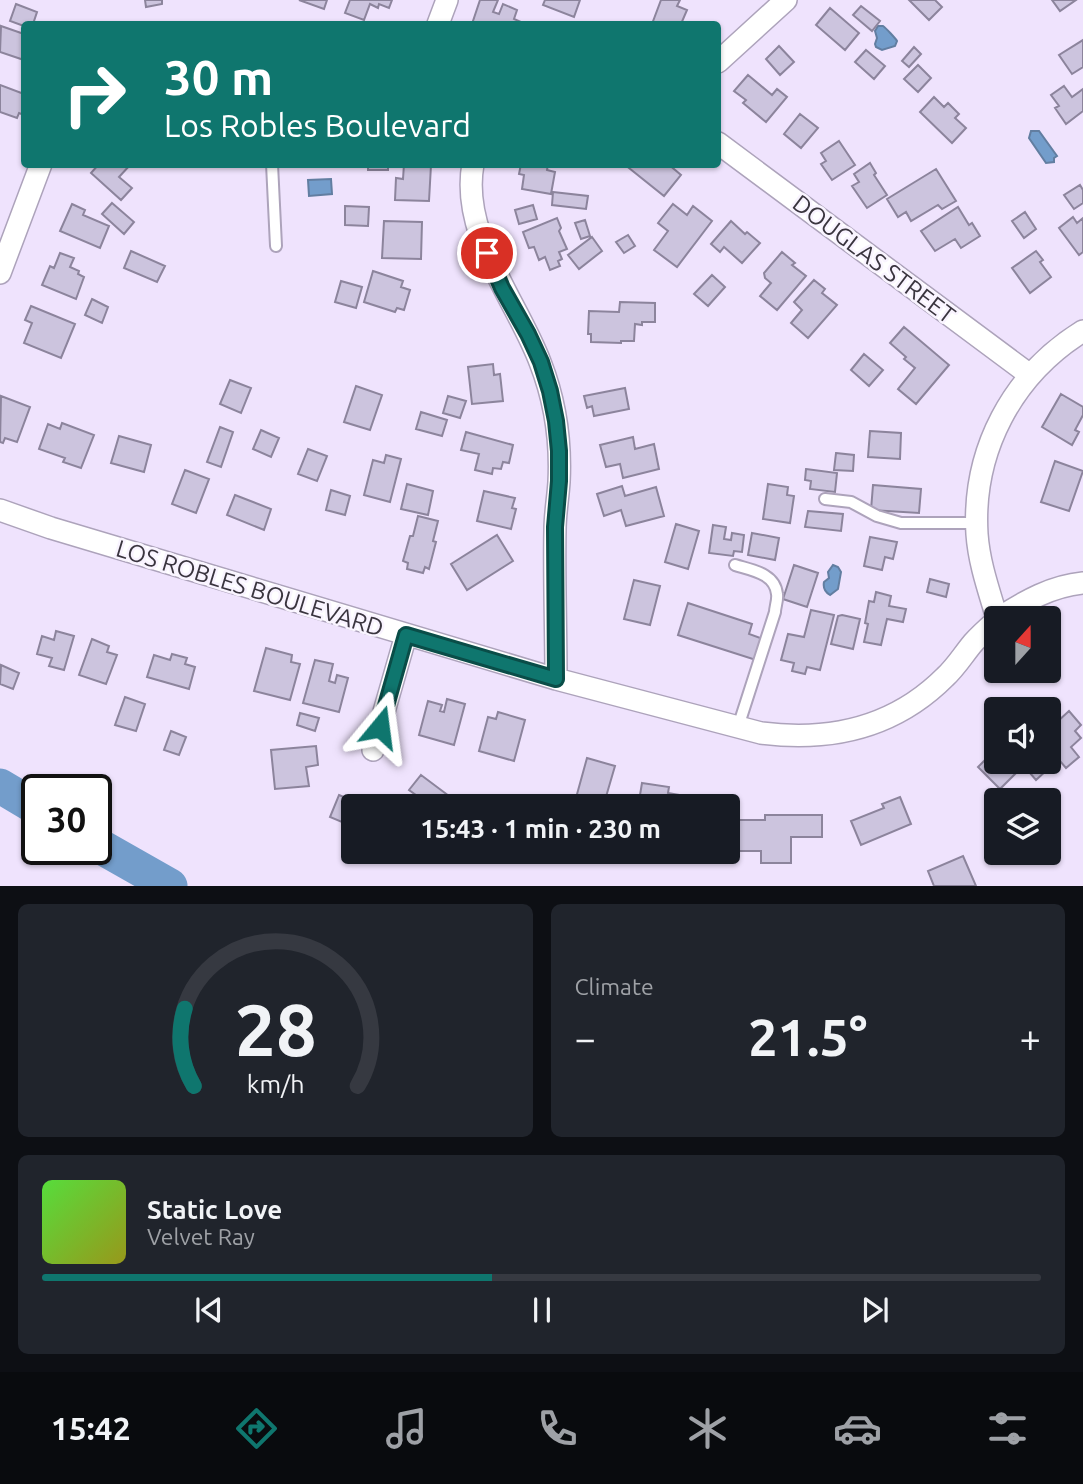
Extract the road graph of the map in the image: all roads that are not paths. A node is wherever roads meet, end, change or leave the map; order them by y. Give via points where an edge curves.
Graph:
1 (447, 0) edge
2 (786, 0) edge
3 (439, 21) edge
4 (721, 59) edge
5 (721, 145) edge
6 (39, 168) edge
7 (272, 168) edge
8 (472, 168) edge
9 (276, 246) dead end
10 (0, 272) edge
11 (1083, 331) edge
12 (1030, 375) junction
13 (825, 499) dead end
14 (0, 510) edge
15 (977, 523) junction
16 (735, 565) dead end
17 (1083, 583) edge
18 (993, 606) edge
19 (1017, 606) edge
20 (984, 632) edge
21 (406, 635) junction
22 (556, 679) junction
23 (738, 727) junction
24 (373, 750) dead end

1 - 3 street
2 - 4 street
5 - 12 street, DOUGLAS STREET
6 - 10 street
7 - 9 lane
8 - 22 street via 472,203 483,241 541,362 556,421
11 - 12 street
12 - 15 street via 1007,406 983,461
13 - 15 lane via 851,502 901,523
14 - 21 street, LOS ROBLES BOULEVARD
15 - 18 street
16 - 23 lane via 763,574 777,593
17 - 19 street, LOS ROBLES BOULEVARD via 1050,590
20 - 23 street, LOS ROBLES BOULEVARD via 923,696 873,723 846,732 789,737
21 - 22 street, LOS ROBLES BOULEVARD
21 - 24 street
22 - 23 street, LOS ROBLES BOULEVARD

